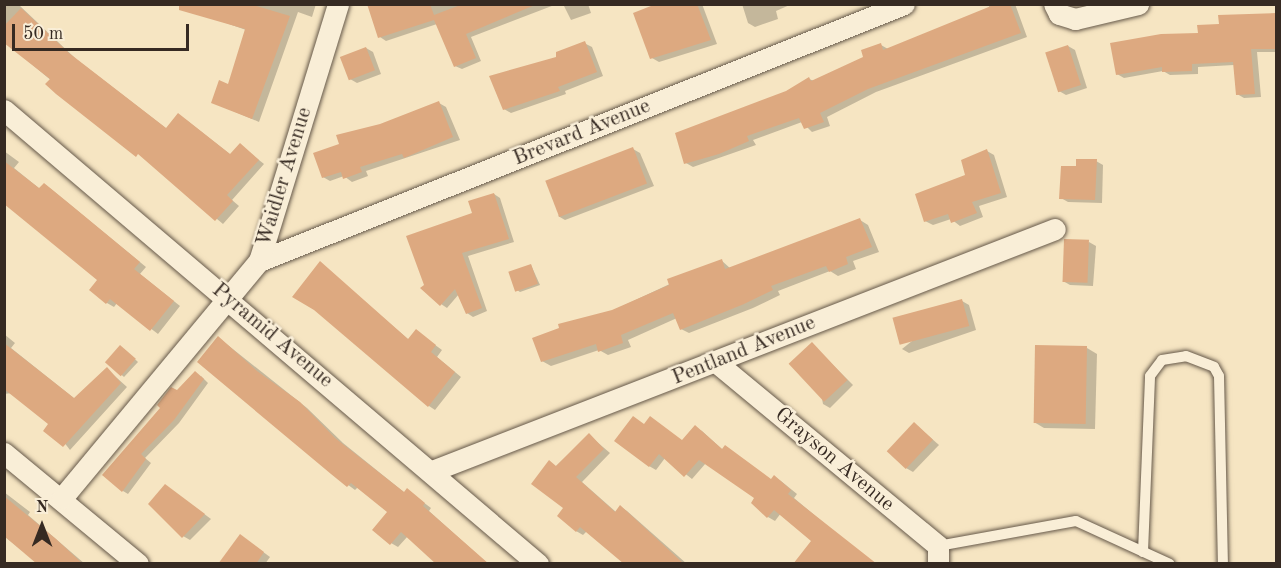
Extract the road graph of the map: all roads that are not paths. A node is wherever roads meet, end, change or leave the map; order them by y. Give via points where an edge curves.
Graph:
1 (338, 4) edge
2 (904, 4) edge
3 (1054, 4) edge
4 (1138, 4) edge
5 (4, 110) edge
6 (1055, 229) dead end
7 (259, 261) junction
8 (228, 298) junction
9 (717, 363) junction
10 (4, 453) edge
11 (432, 471) junction
12 (62, 498) junction
13 (1143, 552) junction
14 (938, 555) edge
15 (138, 564) edge
16 (538, 564) edge
17 (1170, 564) edge
18 (1223, 564) edge

1 - 7 street, Waidler Avenue
2 - 7 street, Brevard Avenue
3 - 4 street via 1059,14 1074,19
5 - 8 street, Pyramid Avenue
6 - 9 street, Pentland Avenue
7 - 8 street, Waidler Avenue
8 - 11 street, Pyramid Avenue
8 - 12 street, Waidler Avenue
9 - 11 street, Pentland Avenue
9 - 14 street, Grayson Avenue
10 - 12 street
11 - 16 street, Pyramid Avenue
12 - 15 street
13 - 14 lane via 1076,521
13 - 17 lane
13 - 18 lane via 1150,376 1162,360 1186,356 1214,366 1219,376

